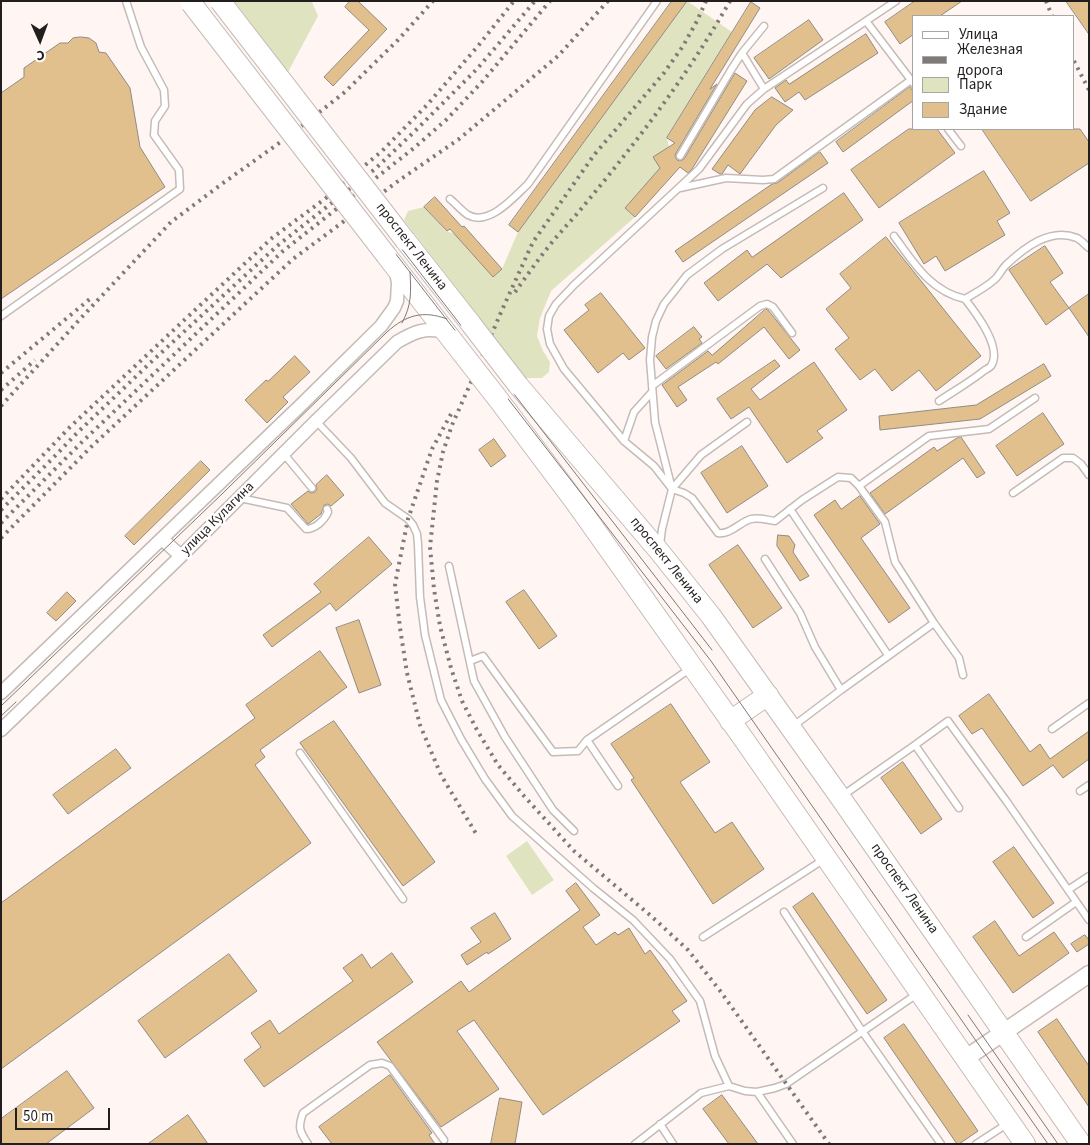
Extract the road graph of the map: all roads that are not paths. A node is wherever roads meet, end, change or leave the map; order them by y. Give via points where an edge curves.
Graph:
1 (126, 1) edge
2 (220, 1) edge
3 (657, 1) edge
4 (896, 1) edge
5 (190, 2) edge
6 (866, 21) junction
7 (764, 26) dead end
8 (742, 53) junction
9 (912, 82) edge
10 (764, 89) junction
11 (949, 130) edge
12 (961, 146) dead end
13 (680, 156) dead end
14 (679, 188) junction
15 (823, 188) dead end
16 (450, 199) dead end
17 (894, 236) dead end
18 (1089, 248) edge
19 (390, 261) junction
20 (965, 299) junction
21 (1, 316) edge
22 (792, 332) dead end
23 (449, 336) junction
24 (652, 389) junction
25 (1035, 398) dead end
26 (939, 401) dead end
27 (301, 405) junction
28 (316, 421) junction
29 (747, 422) dead end
30 (267, 438) junction
31 (624, 441) junction
32 (284, 454) junction
33 (1089, 475) edge
34 (859, 486) junction
35 (312, 488) dead end
36 (672, 488) junction
37 (1013, 493) dead end
38 (240, 498) junction
39 (790, 509) junction
40 (327, 510) dead end
41 (162, 539) junction
42 (659, 551) junction
43 (181, 556) junction
44 (765, 559) dead end
45 (449, 566) dead end
46 (934, 623) junction
47 (888, 655) junction
48 (470, 661) junction
49 (692, 667) junction
50 (963, 675) dead end
51 (841, 690) junction
52 (1, 693) edge
53 (768, 695) junction
54 (1089, 703) edge
55 (730, 721) junction
56 (791, 728) junction
57 (1052, 729) dead end
58 (1, 730) edge
59 (587, 740) junction
60 (915, 745) junction
61 (300, 753) dead end
62 (1089, 785) edge
63 (618, 786) dead end
64 (1080, 791) dead end
65 (840, 797) junction
66 (959, 808) dead end
67 (574, 831) dead end
68 (826, 858) junction
69 (1089, 876) edge
70 (1068, 890) junction
71 (403, 899) dead end
72 (1076, 902) junction
73 (784, 912) dead end
74 (1089, 920) edge
75 (703, 937) dead end
76 (1026, 937) dead end
77 (1089, 974) edge
78 (920, 992) junction
79 (862, 1031) junction
80 (1004, 1033) junction
81 (966, 1058) junction
82 (729, 1086) junction
83 (758, 1092) junction
84 (1010, 1122) junction
85 (660, 1124) junction
86 (444, 1140) dead end
87 (308, 1144) edge
88 (635, 1144) edge
89 (672, 1144) edge
90 (793, 1144) edge
91 (941, 1144) edge
92 (976, 1144) edge
93 (1026, 1144) edge
94 (1081, 1144) edge

1 - 21 lane via 140,47 164,90 165,106 156,121 154,135 179,170 180,189
2 - 42 main road, проспект Ленина, bridge via 518,384
3 - 16 lane via 528,184 508,204 481,218 469,216
4 - 6 lane
5 - 19 main road, проспект Ленина, bridge
6 - 9 lane
6 - 10 lane
7 - 8 lane
8 - 10 lane
8 - 13 lane
9 - 14 lane via 774,179 726,178
10 - 14 lane via 747,104 699,168
11 - 12 lane
14 - 31 lane via 574,285 549,316 550,344 564,369
15 - 24 lane via 722,249 687,275 664,304 656,321 650,360
17 - 20 lane via 926,278 952,296
18 - 20 lane via 1078,239 1064,235 1034,242 1003,267 982,290
19 - 23 main road, проспект Ленина
19 - 27 street, улица Кулагина via 398,293 388,318
20 - 26 lane via 990,335 994,354 991,365 976,378
22 - 24 lane via 773,307 767,304 760,306
23 - 28 street, улица Кулагина via 435,329 409,334
23 - 49 main road, проспект Ленина, bridge via 576,503
24 - 31 lane via 634,412
24 - 36 lane via 655,422
25 - 34 lane via 989,429 929,436
27 - 28 street
27 - 30 street, улица Кулагина
28 - 32 street, улица Кулагина
28 - 82 lane via 351,458 385,503 413,525 417,534 425,635 442,700 485,779 512,816 633,920 670,959 700,1001 715,1056
29 - 36 lane via 701,455
30 - 32 street
30 - 41 street, улица Кулагина
31 - 36 lane via 654,466
32 - 35 lane
32 - 38 street, улица Кулагина
33 - 37 lane via 1073,458 1063,458
34 - 39 lane via 851,478 838,477
34 - 46 lane via 885,522 895,562
36 - 39 lane via 692,498 718,533 724,534 753,518 775,520
36 - 42 lane
38 - 40 lane via 287,508 306,529 312,529 325,519
38 - 43 street, улица Кулагина
39 - 47 lane
41 - 43 street
41 - 52 street, улица Кулагина
42 - 53 main road, проспект Ленина
43 - 58 street, улица Кулагина
44 - 51 lane via 800,612 815,647
45 - 48 lane
46 - 47 lane
46 - 50 lane via 959,658
47 - 51 lane
48 - 59 lane via 483,656 554,752 578,751
48 - 67 lane via 474,680 505,737 553,810
49 - 55 main road, проспект Ленина
49 - 59 lane
51 - 56 lane
53 - 55 main road
53 - 56 main road, проспект Ленина
54 - 57 lane
55 - 68 main road, проспект Ленина
56 - 65 main road, проспект Ленина
59 - 63 lane
60 - 65 lane
60 - 66 lane
60 - 70 lane via 948,721
61 - 71 lane
62 - 64 lane
65 - 80 main road, проспект Ленина
68 - 75 lane
68 - 78 main road, проспект Ленина
69 - 70 lane
70 - 72 lane
72 - 74 lane
72 - 76 lane
73 - 79 lane
77 - 80 street
78 - 79 lane
78 - 81 main road, проспект Ленина
79 - 83 lane via 786,1084
79 - 91 lane
80 - 81 street
80 - 94 main road, проспект Ленина
81 - 84 main road, проспект Ленина
82 - 83 lane
82 - 85 lane via 702,1093
83 - 90 lane
84 - 92 lane
84 - 93 main road, проспект Ленина
85 - 88 lane
85 - 89 lane
86 - 87 lane via 390,1066 382,1063 370,1065 302,1113 299,1124

